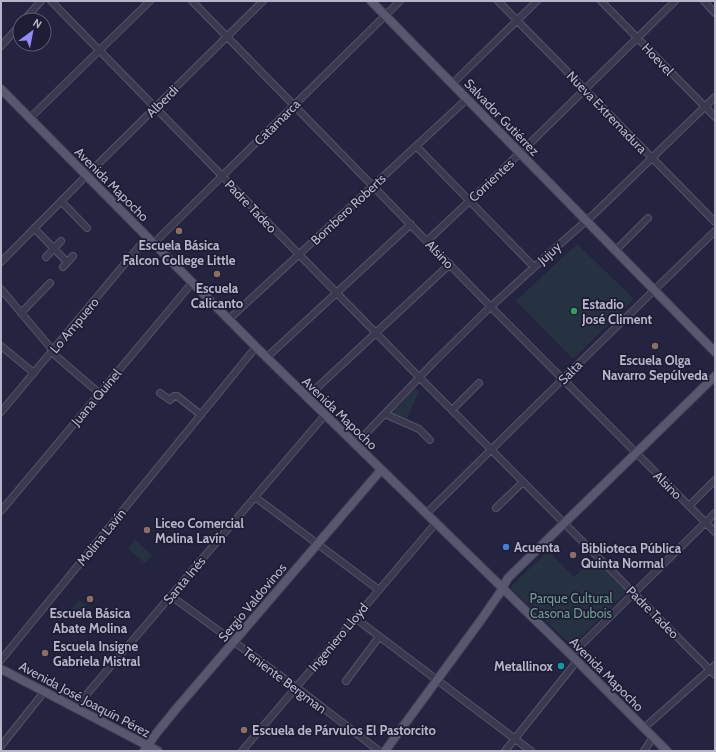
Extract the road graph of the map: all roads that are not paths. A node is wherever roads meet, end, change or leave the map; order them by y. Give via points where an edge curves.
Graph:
1 (41, 1) edge
2 (51, 1) edge
3 (150, 1) edge
4 (192, 1) edge
5 (263, 1) edge
6 (371, 1) edge
7 (400, 1) edge
8 (498, 1) edge
9 (537, 1) edge
10 (601, 1) edge
11 (675, 1) edge
12 (704, 1) edge
13 (31, 12) edge
14 (715, 13) edge
15 (385, 16) junction
16 (517, 20) junction
17 (12, 34) edge
18 (227, 36) junction
19 (637, 38) junction
20 (1, 46) edge
21 (99, 50) junction
22 (452, 84) junction
23 (1, 89) edge
24 (585, 89) junction
25 (715, 96) edge
26 (467, 99) junction
27 (294, 105) junction
28 (155, 107) junction
29 (705, 107) junction
30 (715, 117) edge
31 (30, 118) junction
32 (416, 146) junction
33 (520, 153) junction
34 (652, 158) junction
35 (86, 176) junction
36 (222, 176) junction
37 (373, 186) junction
38 (469, 200) junction
39 (61, 202) junction
40 (648, 218) dead end
41 (586, 221) junction
42 (715, 222) edge
43 (411, 224) junction
44 (34, 228) junction
45 (87, 228) dead end
46 (715, 231) edge
47 (62, 241) dead end
48 (150, 241) junction
49 (427, 241) junction
50 (54, 249) junction
51 (615, 250) junction
52 (299, 254) junction
53 (73, 256) dead end
54 (46, 257) dead end
55 (1, 262) edge
56 (450, 264) junction
57 (534, 267) junction
58 (192, 282) junction
59 (50, 283) dead end
60 (1, 289) edge
61 (654, 290) junction
62 (337, 293) junction
63 (491, 307) junction
64 (21, 313) junction
65 (228, 320) junction
66 (376, 333) junction
67 (1, 346) edge
68 (256, 347) junction
69 (52, 351) junction
70 (715, 352) edge
71 (266, 358) junction
72 (34, 373) junction
73 (715, 376) edge
74 (420, 378) junction
75 (563, 379) junction
76 (479, 384) dead end
77 (99, 393) junction
78 (160, 393) dead end
79 (306, 397) junction
80 (2, 407) edge
81 (452, 410) junction
82 (385, 414) junction
83 (200, 415) junction
84 (325, 415) junction
85 (430, 440) dead end
86 (355, 445) junction
87 (491, 450) junction
88 (636, 453) junction
89 (381, 470) junction
90 (715, 480) edge
91 (523, 482) junction
92 (255, 497) junction
93 (689, 506) junction
94 (496, 508) dead end
95 (1, 511) edge
96 (426, 514) junction
97 (715, 514) edge
98 (436, 523) junction
99 (564, 523) junction
100 (706, 523) junction
101 (715, 532) edge
102 (317, 544) junction
103 (502, 588) junction
104 (379, 590) junction
105 (634, 593) junction
106 (171, 596) junction
107 (355, 618) junction
108 (379, 637) junction
109 (234, 642) junction
110 (574, 658) junction
111 (1, 660) edge
112 (715, 665) edge
113 (1, 669) edge
114 (710, 670) junction
115 (715, 675) edge
116 (437, 680) junction
117 (346, 681) dead end
118 (296, 687) junction
119 (44, 692) junction
120 (75, 708) junction
121 (644, 728) junction
122 (653, 737) junction
123 (515, 739) junction
124 (1, 746) edge
125 (146, 748) edge
126 (158, 751) edge
127 (242, 751) edge
128 (379, 751) edge
129 (385, 751) edge
130 (505, 751) edge
131 (531, 751) edge
132 (644, 751) edge
133 (667, 751) edge

1 - 13 street
2 - 21 street, Padre Tadeo
3 - 21 street
4 - 18 street, Alsino
5 - 18 street, Alberdi
6 - 15 main road, Salvador Gutiérrez
7 - 15 street, Catamarca
8 - 16 street, Nueva Extremadura
9 - 16 street
10 - 19 street, Hoevel
11 - 19 street, Corrientes
12 - 14 street
15 - 22 main road, Salvador Gutiérrez
15 - 27 street, Catamarca
16 - 22 street
16 - 24 street, Nueva Extremadura
17 - 20 street
18 - 27 street, Alsino
18 - 28 street, Alberdi
19 - 24 street, Corrientes
19 - 29 street, Hoevel
21 - 28 street, Padre Tadeo
21 - 31 street
22 - 26 main road, Salvador Gutiérrez
23 - 31 main road, Avenida Mapocho
24 - 33 street, Corrientes
24 - 34 street, Nueva Extremadura
25 - 29 street, Jujuy
26 - 32 street, Bombero Roberts
26 - 33 main road, Salvador Gutiérrez
27 - 36 street, Catamarca
27 - 37 street, Alsino
28 - 35 street, Alberdi
28 - 36 street, Padre Tadeo
29 - 30 street, Hoevel
29 - 34 street, Jujuy
31 - 35 main road, Avenida Mapocho
32 - 37 street, Bombero Roberts
32 - 38 street
33 - 38 street, Corrientes
33 - 41 main road, Salvador Gutiérrez
34 - 41 street, Jujuy
34 - 42 street, Nueva Extremadura
35 - 39 street, Alberdi
35 - 48 main road, Avenida Mapocho
36 - 48 street, Catamarca
36 - 52 street, Padre Tadeo
37 - 43 street, Alsino
37 - 52 street, Bombero Roberts
38 - 49 street, Corrientes
38 - 57 street
39 - 44 street, Alberdi
39 - 45 street
40 - 51 street
41 - 51 main road, Salvador Gutiérrez
41 - 57 street, Jujuy
43 - 49 street, Alsino
43 - 62 street
44 - 50 street
44 - 55 street, Alberdi
46 - 61 street, Salta
47 - 50 street
48 - 58 main road, Avenida Mapocho
48 - 69 street, Lo Ampuero
49 - 56 street, Alsino
50 - 53 street via 65,265
50 - 54 street
51 - 61 main road, Salvador Gutiérrez
52 - 62 street, Padre Tadeo
52 - 65 street, Bombero Roberts
56 - 63 street, Alsino
56 - 66 street
57 - 63 street, Jujuy
58 - 65 main road, Avenida Mapocho
58 - 77 street, Juana Quinel
59 - 64 street
60 - 64 street
61 - 70 main road, Salvador Gutiérrez
61 - 75 street, Salta
62 - 66 street, Padre Tadeo
62 - 71 street
63 - 74 street, Jujuy
63 - 75 street, Alsino
64 - 69 street
65 - 68 main road, Avenida Mapocho
66 - 74 street, Padre Tadeo
66 - 79 street
67 - 72 street
68 - 71 main road, Avenida Mapocho
68 - 83 street, Molina Lavín
69 - 72 street, Lo Ampuero
69 - 77 street
71 - 79 main road, Avenida Mapocho
72 - 80 street, Lo Ampuero
73 - 88 main road
74 - 81 street, Padre Tadeo
74 - 82 street, Jujuy
75 - 87 street, Salta
75 - 88 street, Alsino
76 - 81 street
77 - 95 street, Juana Quinel
78 - 83 street via 170,400 177,396
79 - 84 main road, Avenida Mapocho
81 - 87 street, Padre Tadeo
82 - 85 street via 418,429
82 - 86 street, Jujuy
83 - 111 street, Molina Lavín
84 - 86 main road, Avenida Mapocho
84 - 92 street, Santa Inés
86 - 89 main road, Avenida Mapocho
87 - 91 street, Padre Tadeo
87 - 96 street, Salta
88 - 93 street, Alsino
88 - 99 main road
89 - 96 main road, Avenida Mapocho
89 - 102 main road, Sergio Valdovinos
90 - 93 street, Alsino
91 - 94 street
91 - 99 street, Padre Tadeo
92 - 102 street
92 - 106 street, Santa Inés
93 - 100 street, Alsino
96 - 98 main road, Avenida Mapocho
97 - 100 street
98 - 103 main road, Avenida Mapocho
98 - 104 street, Ingeniero Lloyd
99 - 103 main road via 511,575
99 - 105 street, Padre Tadeo
100 - 101 street, Alsino
100 - 105 street
102 - 104 street
102 - 109 main road, Sergio Valdovinos
103 - 110 main road, Avenida Mapocho
103 - 116 main road via 482,620
104 - 107 street, Ingeniero Lloyd
105 - 110 street
105 - 114 street, Padre Tadeo
106 - 109 street, Teniente Bergman
106 - 120 street, Santa Inés
107 - 108 street
107 - 118 street, Ingeniero Lloyd
108 - 116 street
108 - 117 street
109 - 118 street, Teniente Bergman
109 - 125 main road, Sergio Valdovinos via 163,724
110 - 121 main road, Avenida Mapocho
110 - 123 street
112 - 114 street
113 - 119 main road, Avenida José Joaquín Pérez
114 - 115 street, Padre Tadeo
114 - 121 street
116 - 123 street
116 - 129 main road
118 - 127 street, Ingeniero Lloyd
118 - 128 street, Teniente Bergman
119 - 120 main road, Avenida José Joaquín Pérez
119 - 124 street
120 - 125 main road, Avenida José Joaquín Pérez
121 - 122 main road, Avenida Mapocho
122 - 132 street
122 - 133 main road, Avenida Mapocho
123 - 130 street
123 - 131 street
125 - 126 main road, Avenida José Joaquín Pérez

